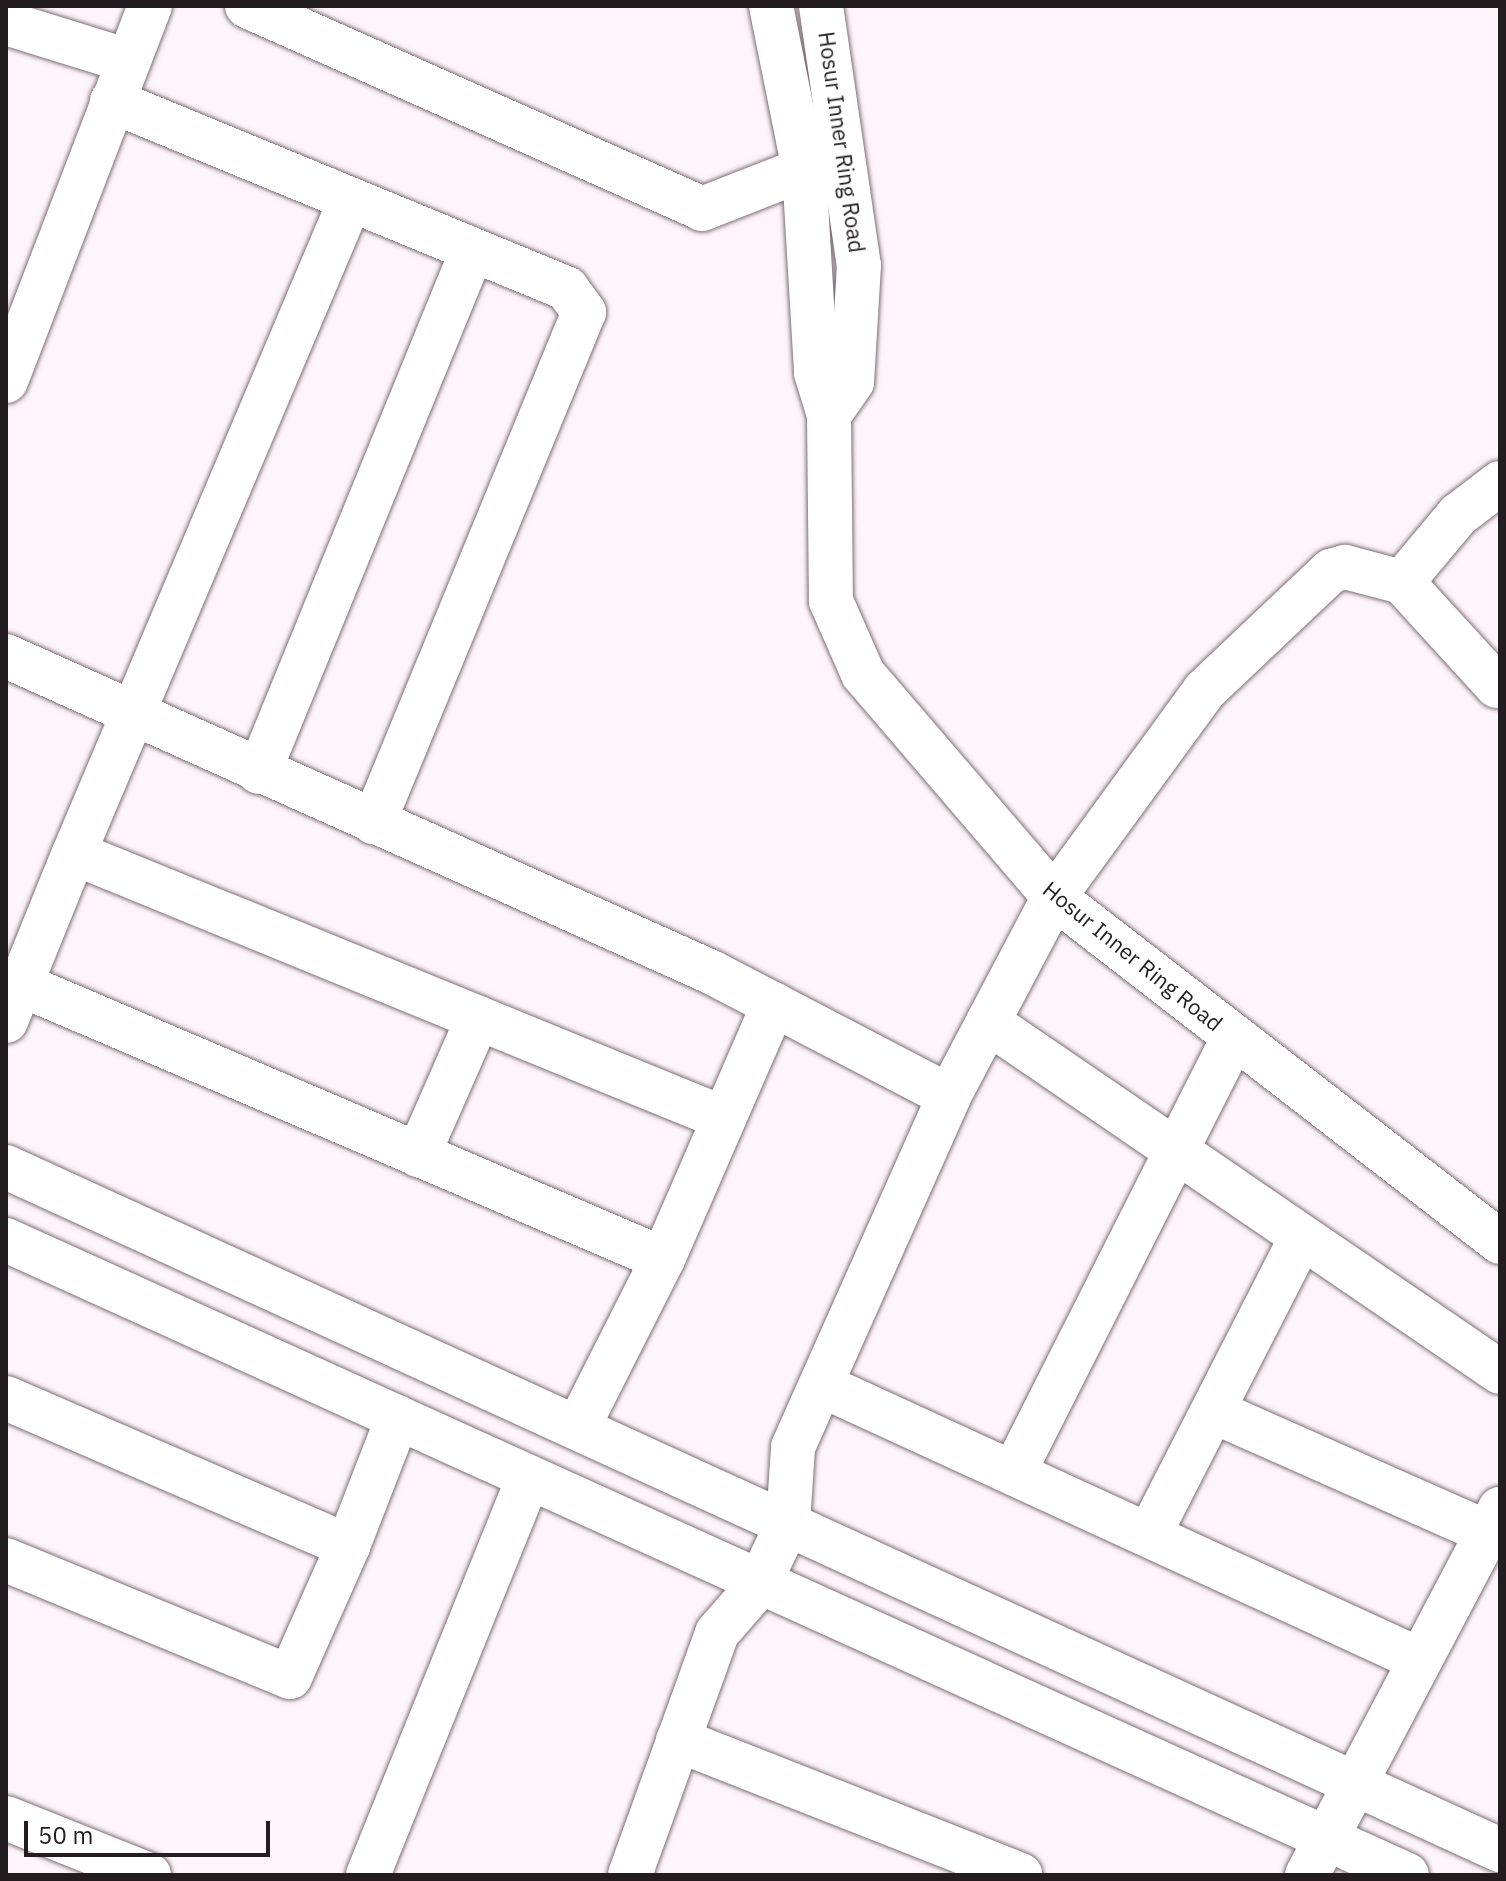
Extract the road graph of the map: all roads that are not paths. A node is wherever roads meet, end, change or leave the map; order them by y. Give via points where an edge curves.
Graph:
1 (150, 6) edge
2 (247, 6) edge
3 (771, 6) edge
4 (821, 6) edge
5 (6, 23) edge
6 (128, 61) junction
7 (112, 101) junction
8 (804, 169) junction
9 (350, 201) junction
10 (472, 251) junction
11 (6, 381) edge
12 (829, 415) junction
13 (1500, 483) edge
14 (1402, 582) junction
15 (6, 656) edge
16 (1497, 686) dead end
17 (128, 714) junction
18 (259, 772) junction
19 (374, 822) junction
20 (74, 853) junction
21 (1054, 897) junction
22 (14, 1003) edge
23 (774, 1004) junction
24 (478, 1018) junction
25 (988, 1022) junction
26 (1234, 1037) junction
27 (949, 1096) junction
28 (723, 1118) junction
29 (1173, 1150) junction
30 (418, 1155) junction
31 (6, 1167) edge
32 (1301, 1238) junction
33 (6, 1240) edge
34 (1500, 1242) edge
35 (663, 1259) junction
36 (1500, 1372) edge
37 (821, 1385) junction
38 (6, 1398) edge
39 (1215, 1412) junction
40 (398, 1417) junction
41 (578, 1427) junction
42 (793, 1447) junction
43 (1014, 1472) junction
44 (528, 1478) junction
45 (739, 1500) junction
46 (1493, 1520) edge
47 (788, 1523) junction
48 (1149, 1535) junction
49 (348, 1546) junction
50 (6, 1560) edge
51 (713, 1565) junction
52 (758, 1586) junction
53 (717, 1633) junction
54 (1416, 1658) junction
55 (678, 1740) junction
56 (1350, 1783) junction
57 (6, 1818) edge
58 (1500, 1850) edge
59 (1316, 1856) edge
60 (632, 1874) edge
61 (149, 1875) edge
62 (368, 1875) edge
63 (1020, 1875) edge
64 (1407, 1875) edge

1 - 6 street
2 - 8 street via 702,209
3 - 8 street, Hosur Inner Ring Road
4 - 12 street, Hosur Inner Ring Road via 859,265 852,382
5 - 6 street
6 - 7 street
7 - 9 street
7 - 11 street
8 - 12 street, Hosur Inner Ring Road via 816,373
9 - 10 street
9 - 17 street
10 - 18 street
10 - 19 street via 567,289 584,312 583,324
12 - 21 street, Hosur Inner Ring Road via 827,567 844,639 877,695
13 - 14 street via 1458,515
14 - 16 street
14 - 21 street via 1345,567 1331,571 1204,691
15 - 17 street
17 - 18 street
17 - 20 street
18 - 19 street
19 - 23 street
20 - 22 street
20 - 24 street
21 - 25 street
21 - 26 street, Hosur Inner Ring Road
22 - 30 street
23 - 27 street
23 - 28 street
24 - 28 street
24 - 30 street
25 - 27 street
25 - 29 street
26 - 29 street
26 - 34 street, Hosur Inner Ring Road
27 - 37 street
28 - 35 street
29 - 32 street
29 - 43 street
30 - 35 street
31 - 41 street
32 - 36 street
32 - 39 street
33 - 40 street
35 - 41 street
37 - 42 street
37 - 43 street
38 - 49 street
39 - 46 street
39 - 48 street
40 - 44 street
40 - 49 street
41 - 45 street
42 - 45 street
42 - 47 street
43 - 48 street
44 - 51 street
44 - 62 street
45 - 47 street
45 - 51 street
46 - 54 street
47 - 52 street
47 - 56 street
48 - 54 street
49 - 50 street via 290,1677
51 - 52 street
51 - 53 street
52 - 53 street
52 - 59 street
53 - 55 street
54 - 56 street
55 - 60 street
55 - 63 street
56 - 58 street
56 - 59 street
57 - 61 street
59 - 64 street

